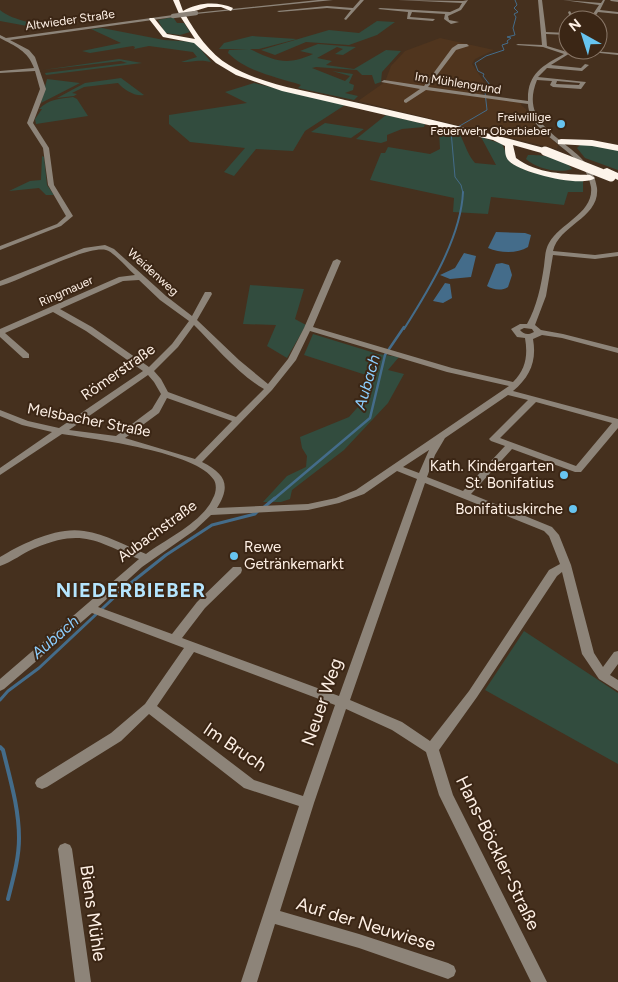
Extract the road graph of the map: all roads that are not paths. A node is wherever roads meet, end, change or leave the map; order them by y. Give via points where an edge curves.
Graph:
1 (331, 0) edge
2 (362, 0) edge
3 (404, 0) edge
4 (540, 0) edge
5 (566, 0) edge
6 (612, 0) edge
7 (179, 1) edge
8 (416, 1) edge
9 (465, 1) edge
10 (618, 1) edge
11 (603, 2) edge
12 (400, 3) edge
13 (318, 4) dead end
14 (200, 7) junction
15 (283, 7) dead end
16 (313, 7) junction
17 (326, 7) junction
18 (386, 7) junction
19 (356, 8) junction
20 (231, 9) junction
21 (380, 10) dead end
22 (396, 10) junction
23 (410, 11) junction
24 (186, 12) junction
25 (450, 13) junction
26 (320, 15) dead end
27 (381, 17) dead end
28 (152, 19) junction
29 (346, 19) dead end
30 (433, 20) dead end
31 (448, 21) dead end
32 (193, 30) junction
33 (544, 33) junction
34 (162, 34) junction
35 (558, 34) edge
36 (0, 36) edge
37 (6, 39) junction
38 (518, 45) dead end
39 (545, 46) junction
40 (204, 47) junction
41 (458, 47) dead end
42 (558, 52) edge
43 (558, 59) edge
44 (587, 65) dead end
45 (546, 66) junction
46 (37, 69) junction
47 (0, 72) edge
48 (535, 78) junction
49 (556, 80) junction
50 (384, 82) dead end
51 (424, 88) junction
52 (321, 96) junction
53 (406, 101) dead end
54 (529, 103) junction
55 (489, 135) junction
56 (561, 142) junction
57 (577, 143) junction
58 (592, 143) junction
59 (618, 148) edge
60 (547, 150) junction
61 (570, 150) junction
62 (510, 155) junction
63 (585, 166) junction
64 (567, 175) junction
65 (614, 175) edge
66 (590, 178) junction
67 (0, 248) edge
68 (550, 253) junction
69 (618, 254) edge
70 (337, 261) dead end
71 (142, 277) junction
72 (0, 284) edge
73 (208, 294) dead end
74 (54, 309) junction
75 (194, 321) junction
76 (530, 326) junction
77 (308, 328) junction
78 (1, 330) edge
79 (539, 332) junction
80 (529, 337) junction
81 (618, 351) edge
82 (26, 356) dead end
83 (149, 371) junction
84 (516, 385) junction
85 (269, 388) junction
86 (507, 392) junction
87 (165, 394) junction
88 (534, 399) junction
89 (0, 413) edge
90 (237, 420) junction
91 (618, 422) edge
92 (58, 431) junction
93 (441, 438) junction
94 (118, 439) junction
95 (511, 446) junction
96 (196, 463) junction
97 (395, 467) junction
98 (0, 472) edge
99 (421, 478) junction
100 (465, 496) junction
101 (209, 512) junction
102 (146, 558) junction
103 (0, 562) edge
104 (566, 566) junction
105 (237, 570) dead end
106 (97, 611) junction
107 (174, 639) junction
108 (192, 646) junction
109 (618, 655) edge
110 (603, 676) junction
111 (0, 686) edge
112 (618, 686) edge
113 (342, 702) junction
114 (149, 707) junction
115 (432, 749) junction
116 (42, 783) dead end
117 (307, 803) junction
118 (65, 849) dead end
119 (272, 916) junction
120 (448, 971) dead end
121 (83, 982) edge
122 (249, 982) edge
123 (539, 982) edge

1 - 20 street
2 - 19 street
3 - 8 street
3 - 12 street
4 - 33 street
5 - 11 street
6 - 10 street
7 - 14 highway
7 - 24 highway
7 - 32 highway via 178,7
8 - 9 street
9 - 25 street via 460,9
12 - 18 street
12 - 22 street
13 - 16 street
14 - 20 highway
14 - 24 highway
15 - 16 street via 280,11 306,11
16 - 17 street
17 - 19 street
17 - 26 street
18 - 21 street
18 - 22 street
18 - 27 street
19 - 29 street
20 - 28 street, Altwieder Straße, bridge
22 - 23 street
23 - 25 street
23 - 30 street via 408,18
24 - 52 highway via 212,51 232,67
25 - 31 street via 445,17
28 - 34 highway
28 - 37 street, Altwieder Straße
32 - 34 highway via 179,36
32 - 40 highway
33 - 35 street
33 - 39 street
34 - 40 highway via 196,41
36 - 37 street
37 - 46 street via 30,53
38 - 39 street
39 - 42 street
40 - 52 highway via 215,60 236,72 262,82
41 - 51 street
43 - 45 street
44 - 45 street via 583,72
45 - 48 street
46 - 47 street
46 - 67 street via 43,89 30,123 46,148 52,185 70,216 59,225
48 - 49 street
48 - 54 street
49 - 49 street via 564,80 582,82 581,87 553,85
50 - 51 street, Im Mühlengrund
51 - 53 street
51 - 54 street, Im Mühlengrund
52 - 55 highway
54 - 56 street via 536,122
55 - 60 highway
55 - 62 highway via 508,145
56 - 57 highway
56 - 58 highway
56 - 61 street
57 - 58 highway
57 - 61 highway
58 - 59 highway
60 - 62 highway
60 - 65 highway, bridge
61 - 63 street
62 - 64 highway via 527,168
63 - 64 highway via 581,171
63 - 66 street
64 - 66 highway
66 - 68 street via 594,189 589,208 553,240
68 - 69 street via 595,257
68 - 76 street via 542,299
70 - 77 street
71 - 72 street, Weidenweg via 112,250 96,246
71 - 74 street, Ringmauer via 122,279
71 - 75 street, Weidenweg
73 - 75 street, Römerstraße
74 - 78 street, Ringmauer
74 - 83 street
75 - 83 street, Römerstraße via 168,356
75 - 85 street, Weidenweg via 236,362
76 - 79 street
76 - 80 street via 516,329 520,335
77 - 84 street via 450,370
77 - 85 street via 292,360
78 - 82 street
79 - 80 street
79 - 81 street
80 - 84 street, Aubachstraße via 531,361
83 - 87 street
83 - 92 street, Römerstraße
84 - 86 street, Aubachstraße
85 - 90 street
86 - 88 street
86 - 93 street, Aubachstraße
87 - 90 street
87 - 94 street via 156,411
88 - 91 street
88 - 95 street via 494,439
89 - 92 street, Melsbacher Straße via 30,425
90 - 96 street
91 - 95 street via 578,470
92 - 94 street, Melsbacher Straße
92 - 98 street, Römerstraße
93 - 97 street, Aubachstraße
93 - 99 street, Neuer Weg
94 - 96 street, Melsbacher Straße
95 - 100 street
96 - 101 street, Melsbacher Straße via 217,477 221,486
97 - 99 street
97 - 101 street, Aubachstraße via 360,492 339,500 308,507
99 - 100 street
99 - 113 street, Neuer Weg
100 - 104 street via 548,529 554,535
101 - 102 street, Aubachstraße
102 - 103 street via 83,534 44,541
102 - 106 street, Aubachstraße via 125,575
104 - 110 street via 588,654
104 - 115 street via 553,572 473,694
105 - 107 street via 201,605
106 - 107 street
106 - 111 street, Aubachstraße
107 - 108 street
108 - 113 street
108 - 114 street
109 - 110 street
110 - 112 street
113 - 115 street via 396,726
113 - 117 street, Neuer Weg
114 - 116 street via 116,737
114 - 117 street, Im Bruch via 249,784
115 - 123 street, Hans-Böckler-Straße via 446,795
117 - 119 street, Neuer Weg
118 - 121 street, Biens Mühle
119 - 120 street, Auf der Neuwiese
119 - 122 street, Neuer Weg

